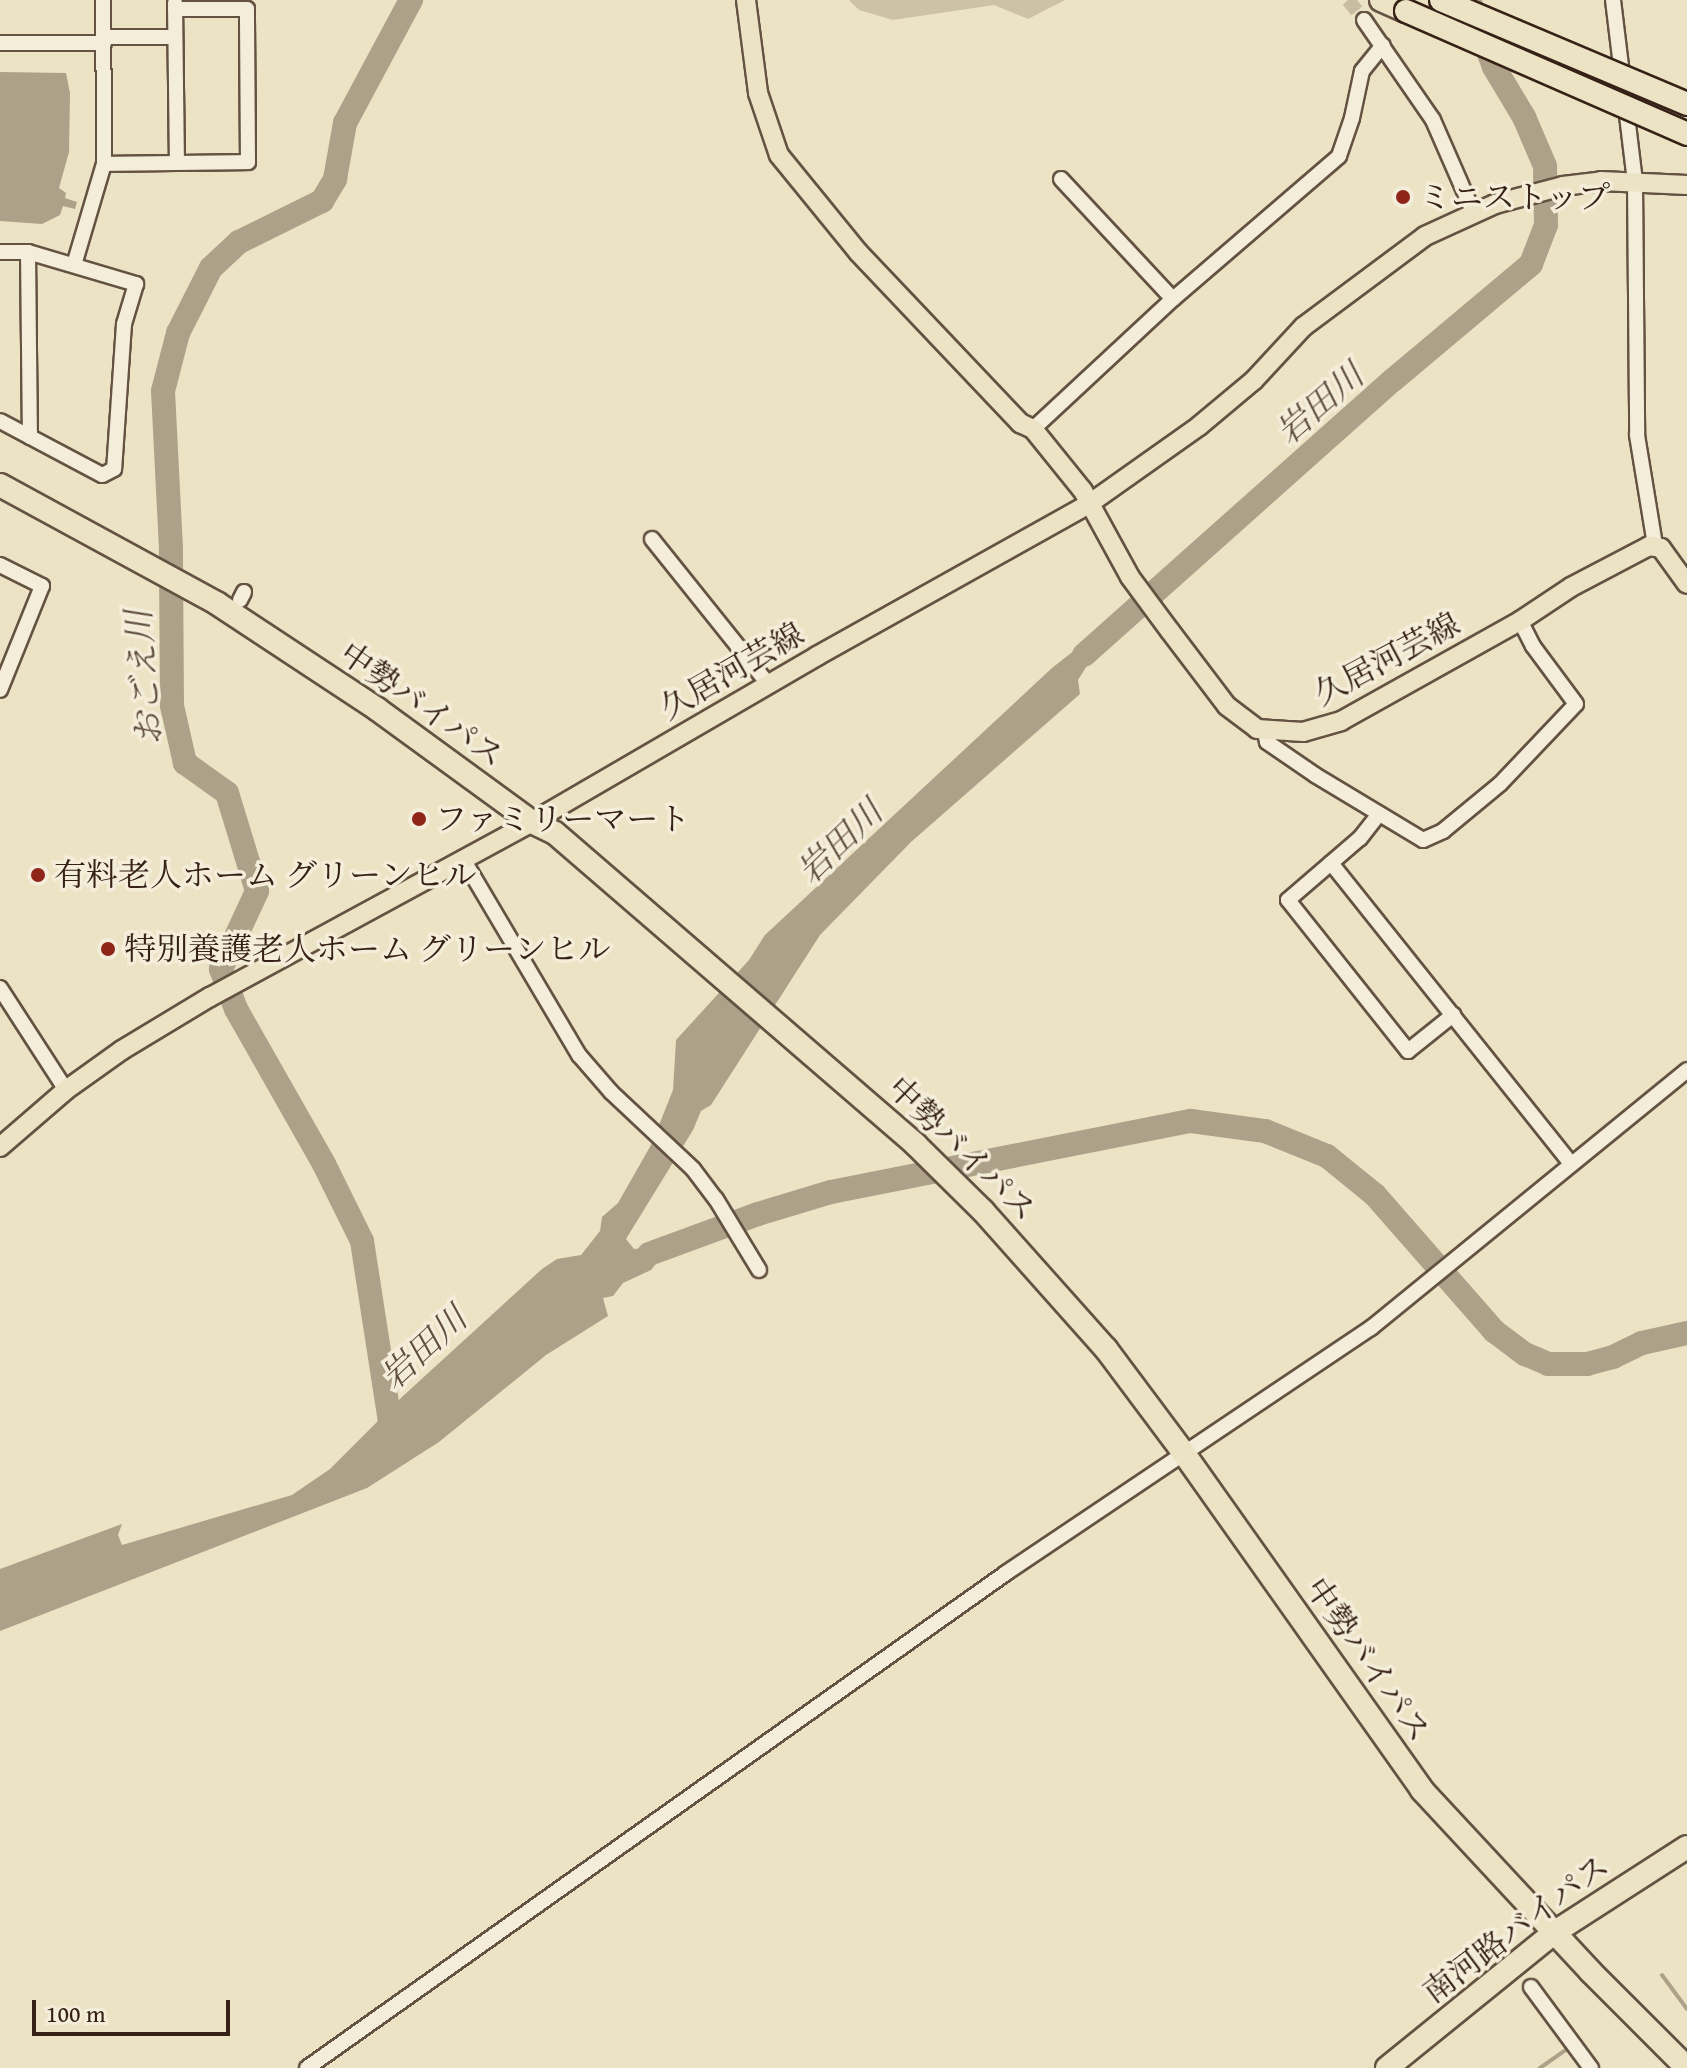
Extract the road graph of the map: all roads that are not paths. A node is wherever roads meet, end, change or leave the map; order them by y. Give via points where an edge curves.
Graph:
1 (103, 0) edge
2 (746, 0) edge
3 (1381, 0) tunnel mouth
4 (1441, 0) edge
5 (1613, 0) edge
6 (175, 4) edge
7 (1364, 20) tunnel mouth
8 (175, 37) junction
9 (104, 40) junction
10 (0, 43) edge
11 (1383, 45) junction
12 (1687, 104) edge
13 (1687, 134) edge
14 (177, 162) junction
15 (104, 164) junction
16 (1061, 179) dead end
17 (1628, 182) junction
18 (1687, 185) edge
19 (1474, 214) junction
20 (0, 252) edge
21 (28, 252) junction
22 (74, 265) junction
23 (1173, 299) junction
24 (0, 421) edge
25 (1033, 429) junction
26 (30, 437) junction
27 (0, 485) edge
28 (1089, 504) junction
29 (652, 539) dead end
30 (1655, 545) junction
31 (0, 565) edge
32 (1687, 584) edge
33 (1520, 621) junction
34 (768, 684) junction
35 (0, 690) edge
36 (1265, 731) junction
37 (1379, 814) junction
38 (532, 822) junction
39 (463, 859) junction
40 (1331, 863) junction
41 (0, 988) edge
42 (1453, 1015) junction
43 (1687, 1070) edge
44 (66, 1090) junction
45 (0, 1147) edge
46 (1571, 1164) junction
47 (759, 1270) dead end
48 (1183, 1452) junction
49 (1687, 1847) edge
50 (1555, 1932) junction
51 (1531, 1987) dead end
52 (1685, 2065) edge
53 (307, 2068) edge
54 (1387, 2068) edge
55 (1591, 2068) edge

1 - 9 street
2 - 25 main road via 758,93 779,155 858,252 1020,423
3 - 13 highway, bridge
4 - 12 highway, bridge
5 - 17 street
6 - 8 street
6 - 14 street via 247,9 248,162
7 - 11 street
8 - 9 street
8 - 14 street
9 - 10 street
9 - 15 street
11 - 19 street via 1433,120
11 - 23 street via 1362,71 1339,156
14 - 15 street
15 - 22 street
16 - 23 street
17 - 18 main road, 久居河芸線
17 - 19 main road, 久居河芸線 via 1563,186
17 - 30 street via 1636,422
19 - 28 main road, 久居河芸線 via 1425,236 1373,271 1303,327 1254,380 1210,417
20 - 21 street
21 - 22 street
21 - 26 street
22 - 26 street via 136,284 124,324 114,469 102,475
23 - 25 street
24 - 26 street
25 - 28 main road
27 - 38 highway, 中勢バイパス via 234,599
28 - 34 main road, 久居河芸線
28 - 36 main road via 1130,577 1227,706
29 - 34 street
30 - 32 main road
30 - 33 main road, 久居河芸線 via 1571,587
31 - 35 street via 42,586
33 - 36 main road, 久居河芸線 via 1341,721 1303,732
33 - 37 street via 1576,704 1528,758 1443,831 1423,840
34 - 38 main road, 久居河芸線
36 - 37 street via 1267,742
37 - 40 street
38 - 39 main road, 久居河芸線
38 - 48 highway, 中勢バイパス via 555,833 915,1144 1061,1295
39 - 44 main road, 久居河芸線 via 210,997
39 - 47 street via 579,1055 689,1164
40 - 42 street
40 - 42 street via 1288,900 1389,1028 1408,1051
41 - 44 street
42 - 46 street
43 - 46 street
44 - 45 main road, 久居河芸線
46 - 48 street via 1371,1328
48 - 50 highway, 中勢バイパス via 1422,1790
48 - 53 street
49 - 50 highway, 南河路バイパス
50 - 52 highway, 中勢バイパス
50 - 54 highway, 南河路バイパス
51 - 55 street

